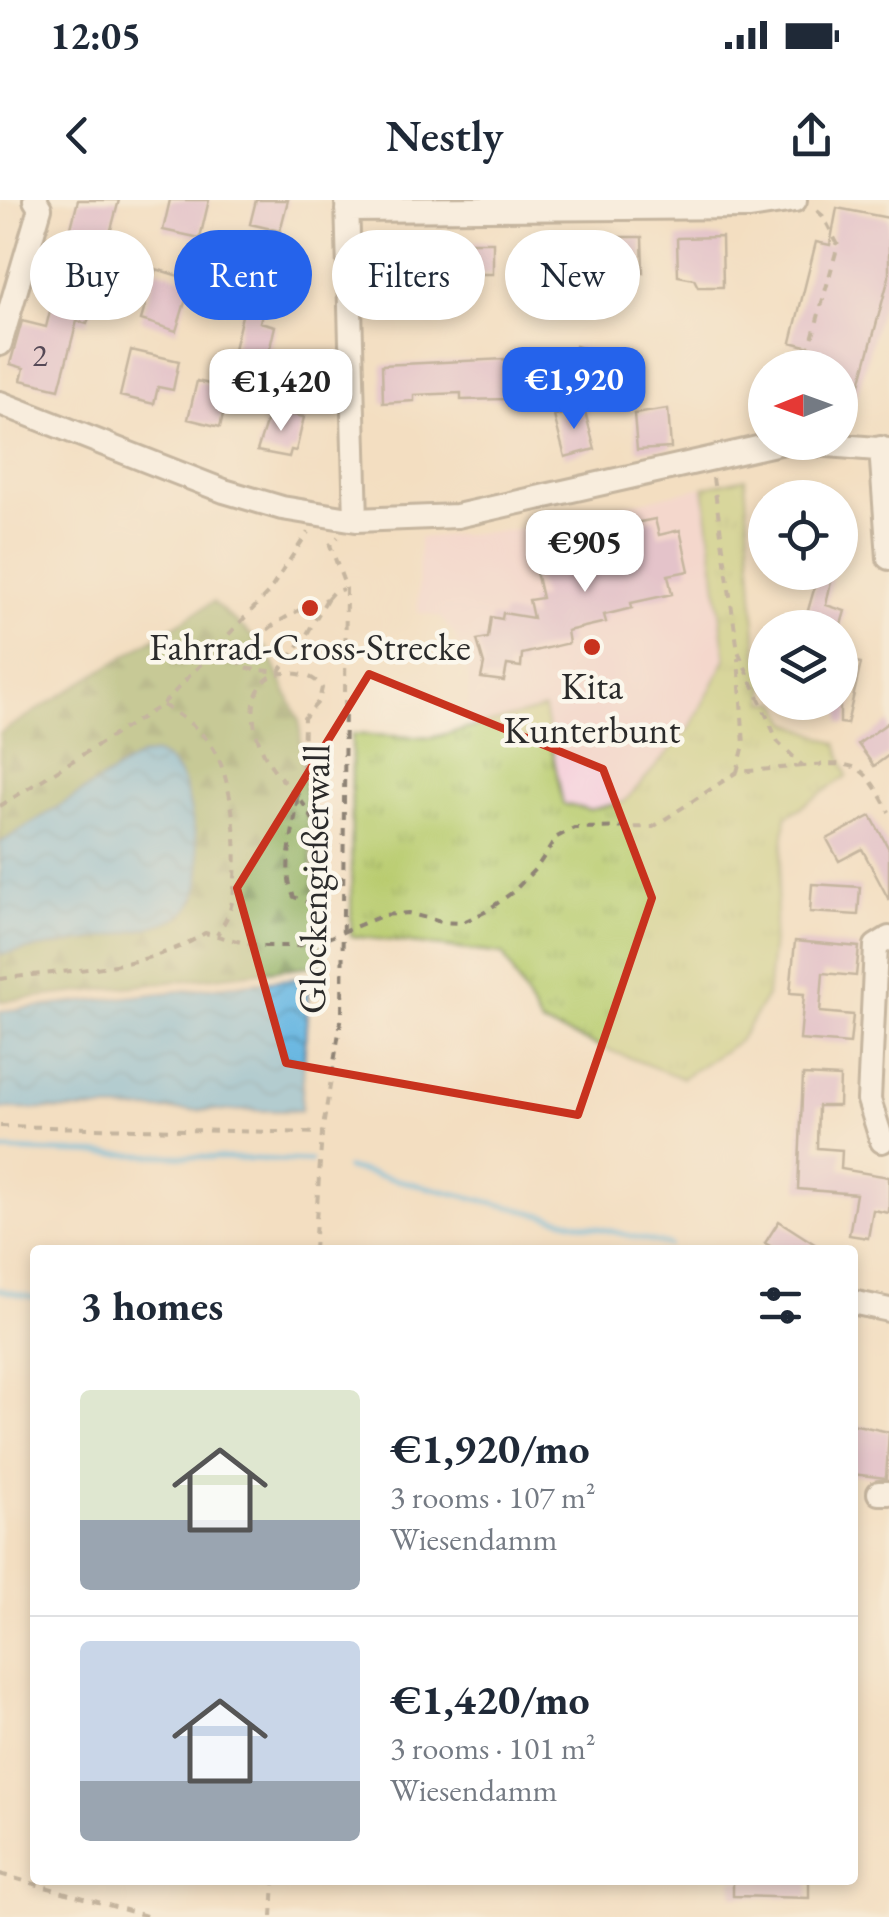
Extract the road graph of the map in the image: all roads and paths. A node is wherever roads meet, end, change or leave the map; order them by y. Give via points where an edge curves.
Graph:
1 (35, 200) edge
2 (795, 200) edge
3 (806, 200) edge
4 (347, 205) edge
5 (0, 344) edge
6 (809, 350) edge
7 (0, 403) edge
8 (858, 448) edge
9 (885, 450) edge
10 (748, 451) edge
11 (712, 460) junction
12 (314, 513) junction
13 (356, 520) junction
14 (889, 558) edge
15 (346, 588) junction
16 (327, 599) junction
17 (738, 651) junction
18 (279, 672) junction
19 (162, 705) junction
20 (803, 766) junction
21 (737, 772) junction
22 (297, 798) junction
23 (0, 806) edge
24 (889, 812) edge
25 (343, 931) junction
26 (217, 934) junction
27 (889, 938) edge
28 (0, 979) edge
29 (0, 1126) edge
30 (322, 1133) junction
31 (882, 1141) dead end
32 (314, 1245) edge
33 (858, 1303) edge
34 (889, 1310) edge
35 (0, 1874) edge
36 (30, 1883) edge
37 (38, 1885) edge
38 (274, 1885) edge
39 (150, 1917) edge
40 (272, 1917) edge

1 - 5 street via 40,208
2 - 4 street via 750,207
3 - 6 path via 838,245
4 - 13 street
7 - 12 street via 224,491
8 - 9 street
9 - 14 street
10 - 11 street
11 - 13 street via 457,516
11 - 17 path
12 - 13 street
12 - 19 path via 268,592
13 - 15 path, Glockengießerwall via 330,545
15 - 16 path
15 - 25 path, Glockengießerwall
16 - 18 path
16 - 18 path via 265,628 239,656 242,668
17 - 20 path via 778,742
17 - 21 path via 744,745
18 - 22 path via 255,696 254,722 262,755
18 - 22 path via 313,678 322,688 304,718
19 - 23 path
19 - 26 path via 189,721 212,747 228,789 236,870 231,909
20 - 21 path
20 - 24 path via 845,762 870,776
21 - 25 path via 653,826 574,828 557,837 514,892 461,923 408,913
22 - 22 path via 290,888 310,903 322,893 322,844
25 - 26 path via 296,946 257,946
25 - 30 path, Glockengießerwall via 342,1015
26 - 28 path via 144,959
27 - 31 street via 876,946 869,1100
29 - 30 path
30 - 32 path, Glockengießerwall
33 - 34 street
35 - 36 path
37 - 39 path
38 - 40 path

